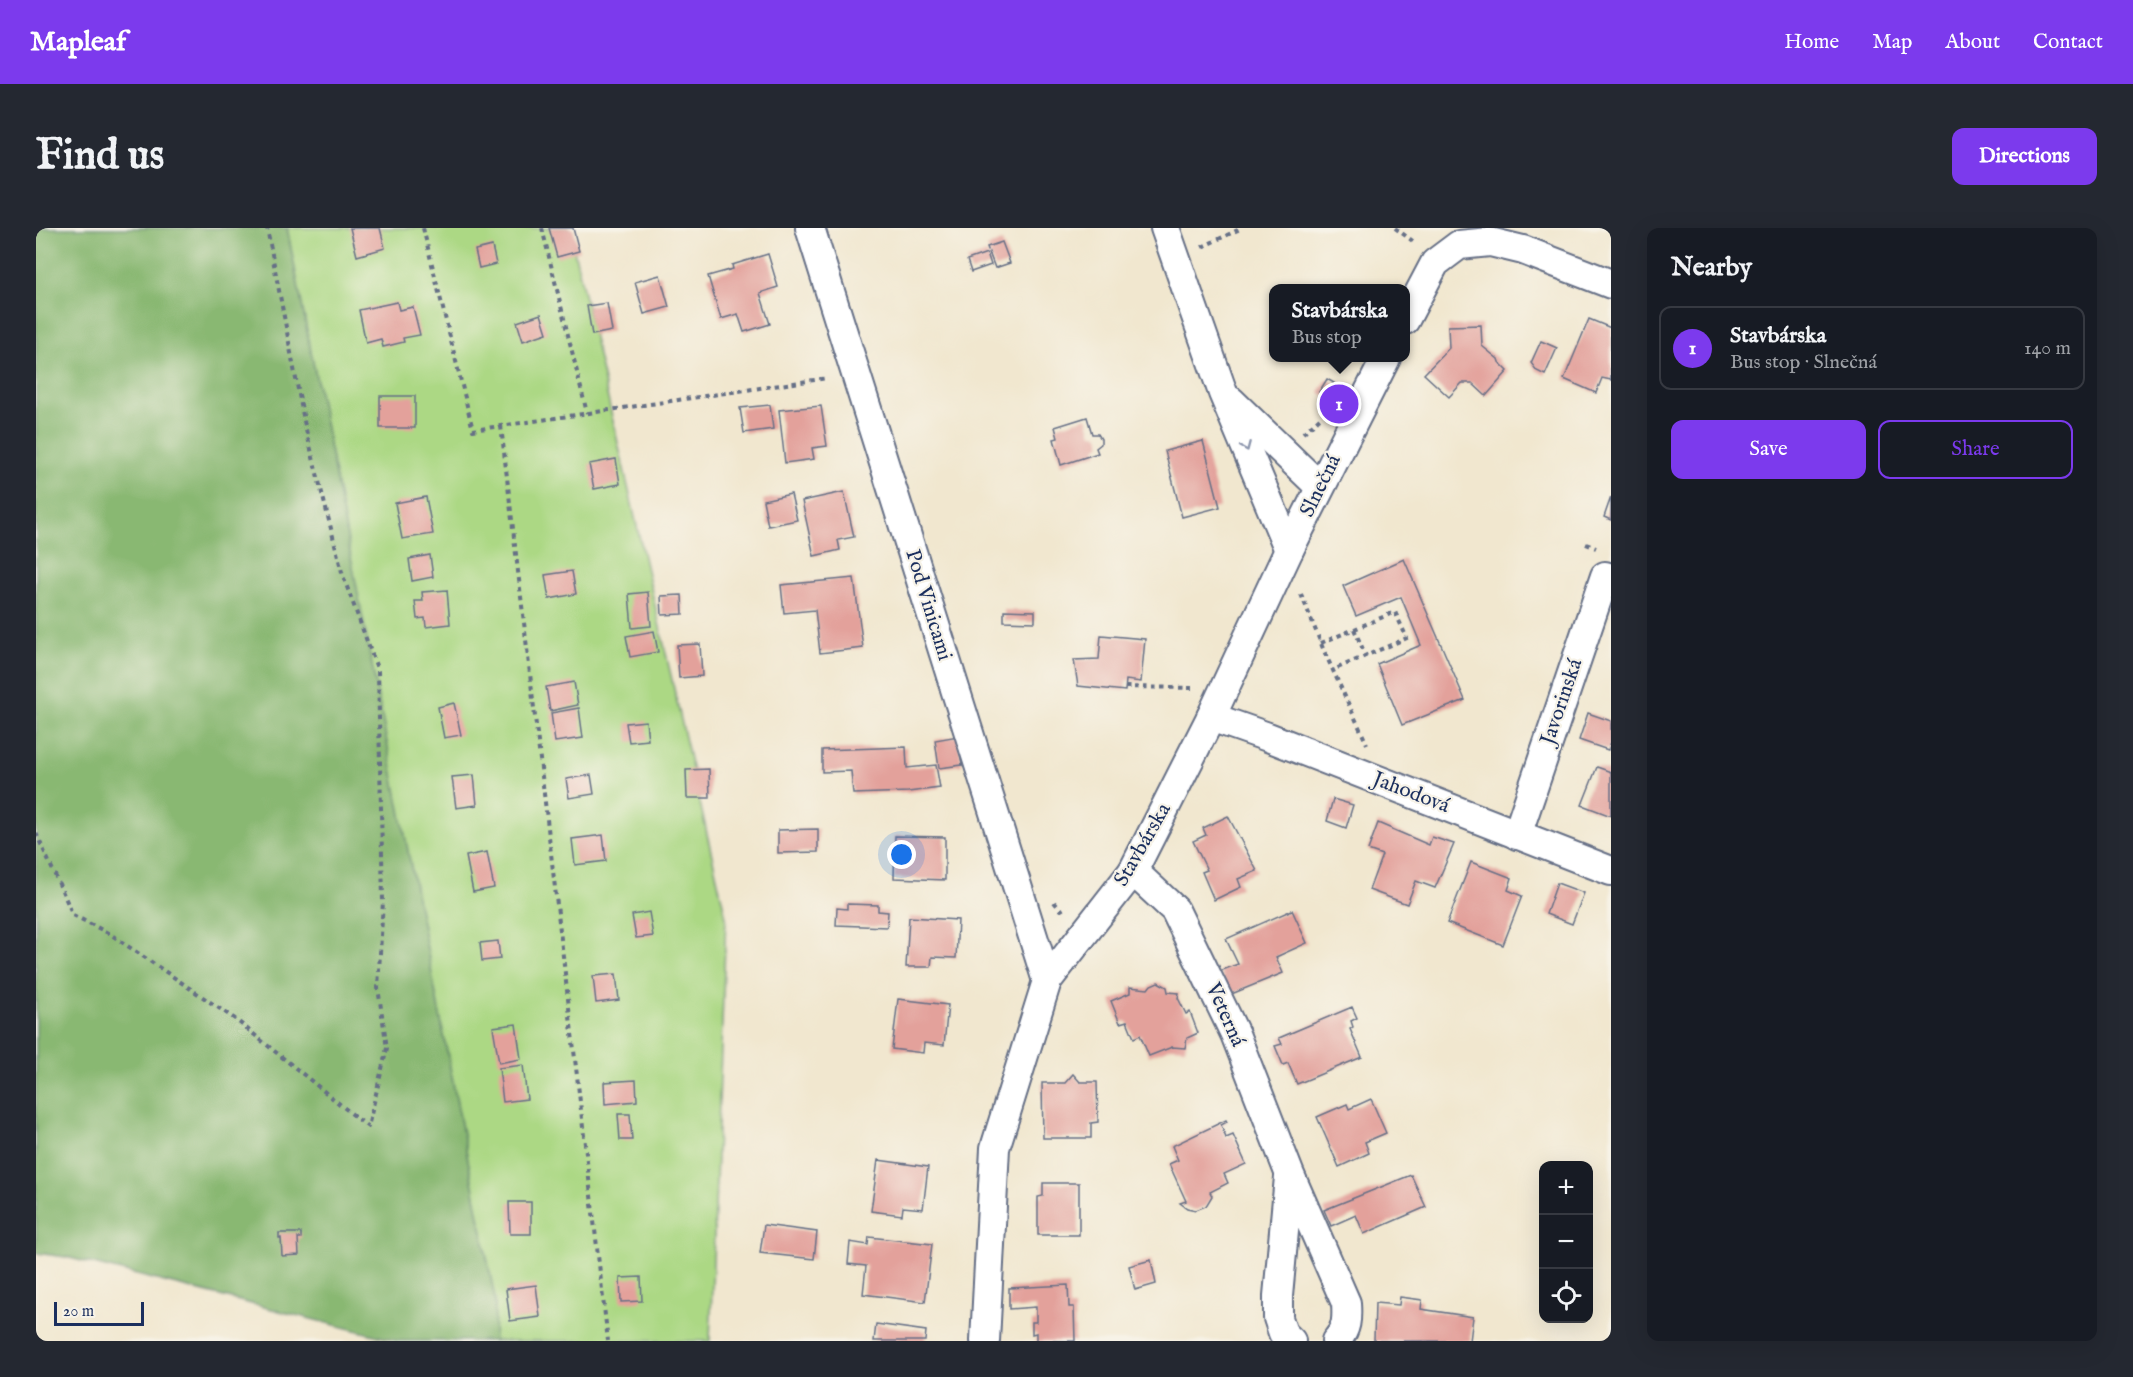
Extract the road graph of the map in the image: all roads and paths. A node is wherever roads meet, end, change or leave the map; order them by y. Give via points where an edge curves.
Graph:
1 (267, 228) edge
2 (423, 228) edge
3 (542, 228) edge
4 (810, 228) edge
5 (1165, 228) edge
6 (1242, 228) edge
7 (1395, 228) edge
8 (1414, 242) dead end
9 (1200, 248) dead end
10 (1611, 284) edge
11 (1410, 310) edge
12 (1383, 362) edge
13 (856, 374) junction
14 (1223, 393) junction
15 (1326, 409) dead end
16 (587, 413) junction
17 (501, 426) junction
18 (1296, 434) dead end
19 (1320, 487) junction
20 (1288, 554) junction
21 (1611, 579) edge
22 (1354, 629) junction
23 (1321, 642) junction
24 (1366, 656) junction
25 (1333, 670) junction
26 (1125, 687) dead end
27 (1196, 688) dead end
28 (1211, 717) junction
29 (1369, 749) dead end
30 (36, 833) edge
31 (1517, 835) junction
32 (1133, 871) junction
33 (1611, 872) edge
34 (1047, 981) junction
35 (1290, 1175) junction
36 (608, 1341) edge
37 (985, 1341) edge
38 (1291, 1341) edge
39 (1336, 1341) edge

1 - 30 path via 308,438 343,576 378,671 383,901 378,988 387,1048 368,1127 235,1019 110,934 73,915
2 - 17 path via 473,430
3 - 16 path
4 - 13 street, Pod Vinicami
5 - 14 street
6 - 9 path
7 - 8 path
10 - 11 street via 1523,250 1490,242 1459,245 1435,263
12 - 19 street, Slnečná
13 - 16 path
13 - 34 street, Pod Vinicami
14 - 19 street
14 -> 20 street
15 - 18 path via 1321,418
16 - 17 path
17 - 36 path
19 - 20 street, Slnečná
20 - 23 path
20 - 28 street, Stavbárska
21 - 31 street, Javorinská via 1605,576
22 - 23 path
22 - 24 path
22 - 24 path via 1395,612 1407,638
23 - 25 path
24 - 25 path
25 - 29 path
26 - 27 path
28 - 31 street, Jahodová
28 - 32 street, Stavbárska
31 - 33 street, Jahodová
32 - 34 street, Stavbárska
32 - 35 street, Veterná via 1175,910 1235,1034
34 - 37 street, Stavbárska via 995,1148
35 - 38 street, Veterná via 1278,1318 1283,1333
35 - 39 street, Veterná via 1346,1302 1348,1322

